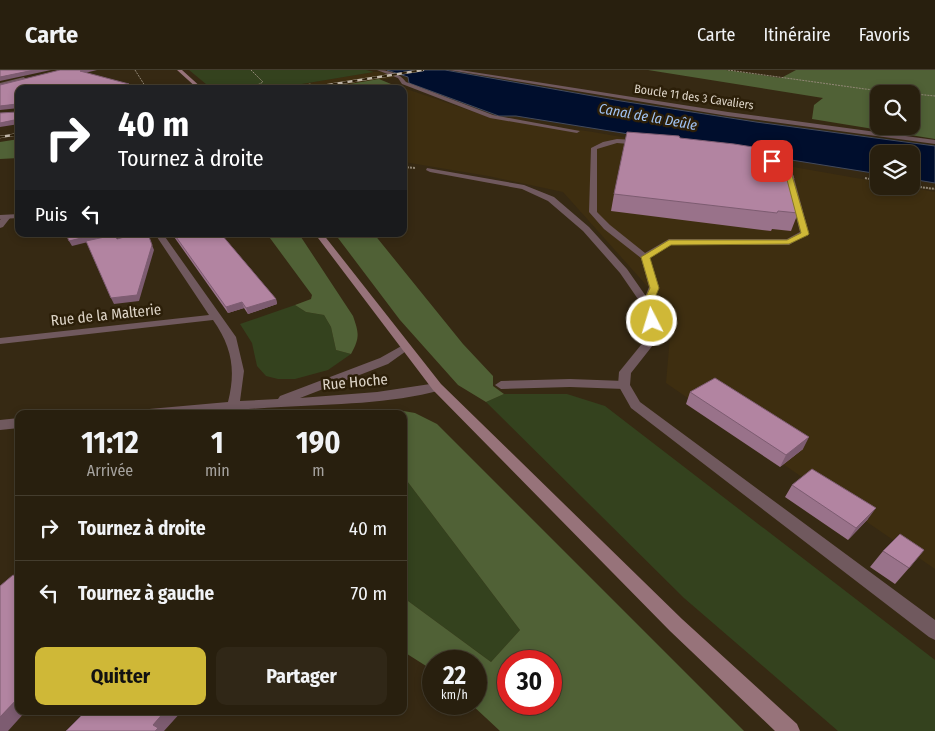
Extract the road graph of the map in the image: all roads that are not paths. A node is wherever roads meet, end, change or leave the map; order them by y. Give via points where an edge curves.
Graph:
1 (179, 70) edge
2 (379, 70) edge
3 (451, 70) edge
4 (28, 78) edge
5 (0, 85) edge
6 (196, 85) edge
7 (577, 131) dead end
8 (935, 142) edge
9 (654, 144) edge
10 (784, 165) edge
11 (430, 170) dead end
12 (3, 218) edge
13 (0, 225) edge
14 (161, 237) edge
15 (321, 237) edge
16 (645, 257) junction
17 (647, 305) junction
18 (216, 317) junction
19 (0, 340) edge
20 (404, 347) junction
21 (501, 385) dead end
22 (624, 385) junction
23 (437, 386) junction
24 (275, 403) junction
25 (233, 406) junction
26 (186, 410) edge
27 (15, 423) edge
28 (0, 425) edge
29 (935, 631) edge
30 (790, 731) edge

1 - 6 main road
2 - 7 street via 492,117
3 - 8 street, Boucle 11 des 3 Cavaliers
4 - 5 street
9 - 16 street via 624,140 603,142 594,148 593,212 607,228
10 - 16 street via 805,234 789,242 669,242
11 - 17 street via 524,187 551,199 586,229 624,271
12 - 13 street
14 - 18 street
15 - 20 main road
16 - 17 street via 654,288
17 - 22 street via 652,321 651,340 625,372
18 - 19 street, Rue de la Malterie
18 - 25 street via 230,337 237,356 239,373
20 - 23 main road
20 - 24 street, Rue Hoche via 384,361
21 - 22 street
22 - 29 street via 635,406
23 - 24 street, Rue Hoche via 374,398
23 - 30 main road via 676,625
24 - 25 street, Rue Hoche
25 - 26 street, Rue Hoche
27 - 28 street

